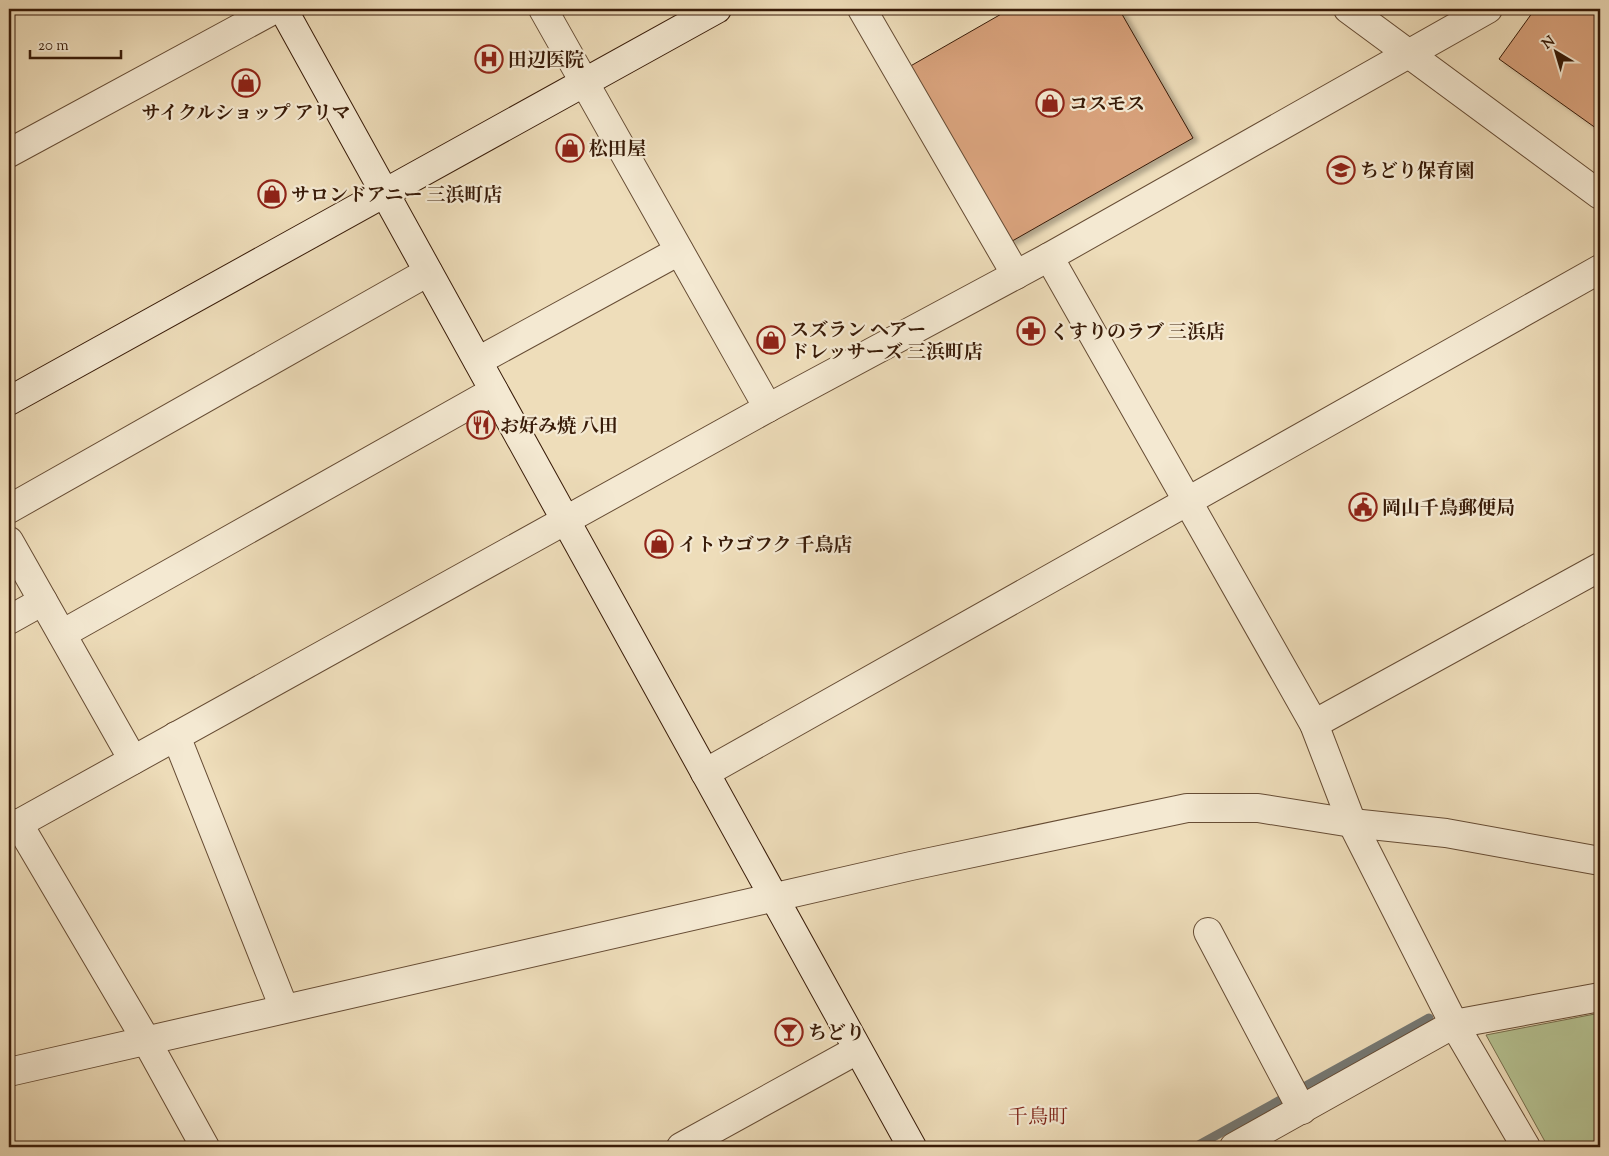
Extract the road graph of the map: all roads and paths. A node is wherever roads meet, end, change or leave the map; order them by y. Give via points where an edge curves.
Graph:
1 (275, 9) edge
2 (283, 9) edge
3 (543, 9) edge
4 (717, 9) edge
5 (862, 9) edge
6 (1348, 9) edge
7 (1488, 9) edge
8 (1408, 54) junction
9 (584, 82) junction
10 (9, 152) edge
11 (384, 193) junction
12 (1600, 195) edge
13 (679, 251) junction
14 (1049, 257) junction
15 (1600, 268) edge
16 (428, 272) junction
17 (1016, 275) junction
18 (478, 361) junction
19 (494, 391) junction
20 (9, 401) edge
21 (768, 408) junction
22 (1189, 500) junction
23 (9, 510) edge
24 (567, 520) junction
25 (9, 541) edge
26 (1600, 567) edge
27 (42, 601) junction
28 (9, 620) edge
29 (62, 634) junction
30 (1314, 724) junction
31 (176, 736) junction
32 (133, 760) junction
33 (705, 773) junction
34 (1352, 823) junction
35 (14, 826) edge
36 (1600, 861) edge
37 (773, 898) junction
38 (1208, 932) dead end
39 (1600, 997) edge
40 (284, 1008) junction
41 (1454, 1024) junction
42 (146, 1040) junction
43 (857, 1050) junction
44 (9, 1072) edge
45 (1295, 1098) junction
46 (205, 1147) edge
47 (681, 1147) edge
48 (912, 1147) edge
49 (1234, 1147) edge
50 (1526, 1147) edge

1 - 10 street
2 - 11 street
3 - 9 street
4 - 9 street
5 - 17 street
6 - 8 street
7 - 8 street
8 - 12 street
8 - 14 street
9 - 11 street
9 - 13 street
11 - 16 street
11 - 20 street
13 - 18 street
13 - 21 street
14 - 17 street
14 - 22 street
15 - 22 street
16 - 18 street
16 - 23 street
17 - 21 street
18 - 19 street
19 - 24 street
19 - 29 street
21 - 24 street
22 - 30 street
22 - 33 street
24 - 31 street
24 - 33 street
25 - 27 street
26 - 30 street
27 - 28 street
27 - 29 street
29 - 32 street
30 - 34 street
31 - 32 street
31 - 40 street
32 - 35 street
33 - 37 street
34 - 36 street via 1446,833
34 - 37 street via 1258,808 1187,808
34 - 41 street
35 - 42 street
37 - 40 street
37 - 43 street
38 - 45 street
39 - 41 street
40 - 42 street
41 - 45 street
41 - 50 street
42 - 44 street
42 - 46 street
43 - 47 street
43 - 48 street
45 - 49 street

